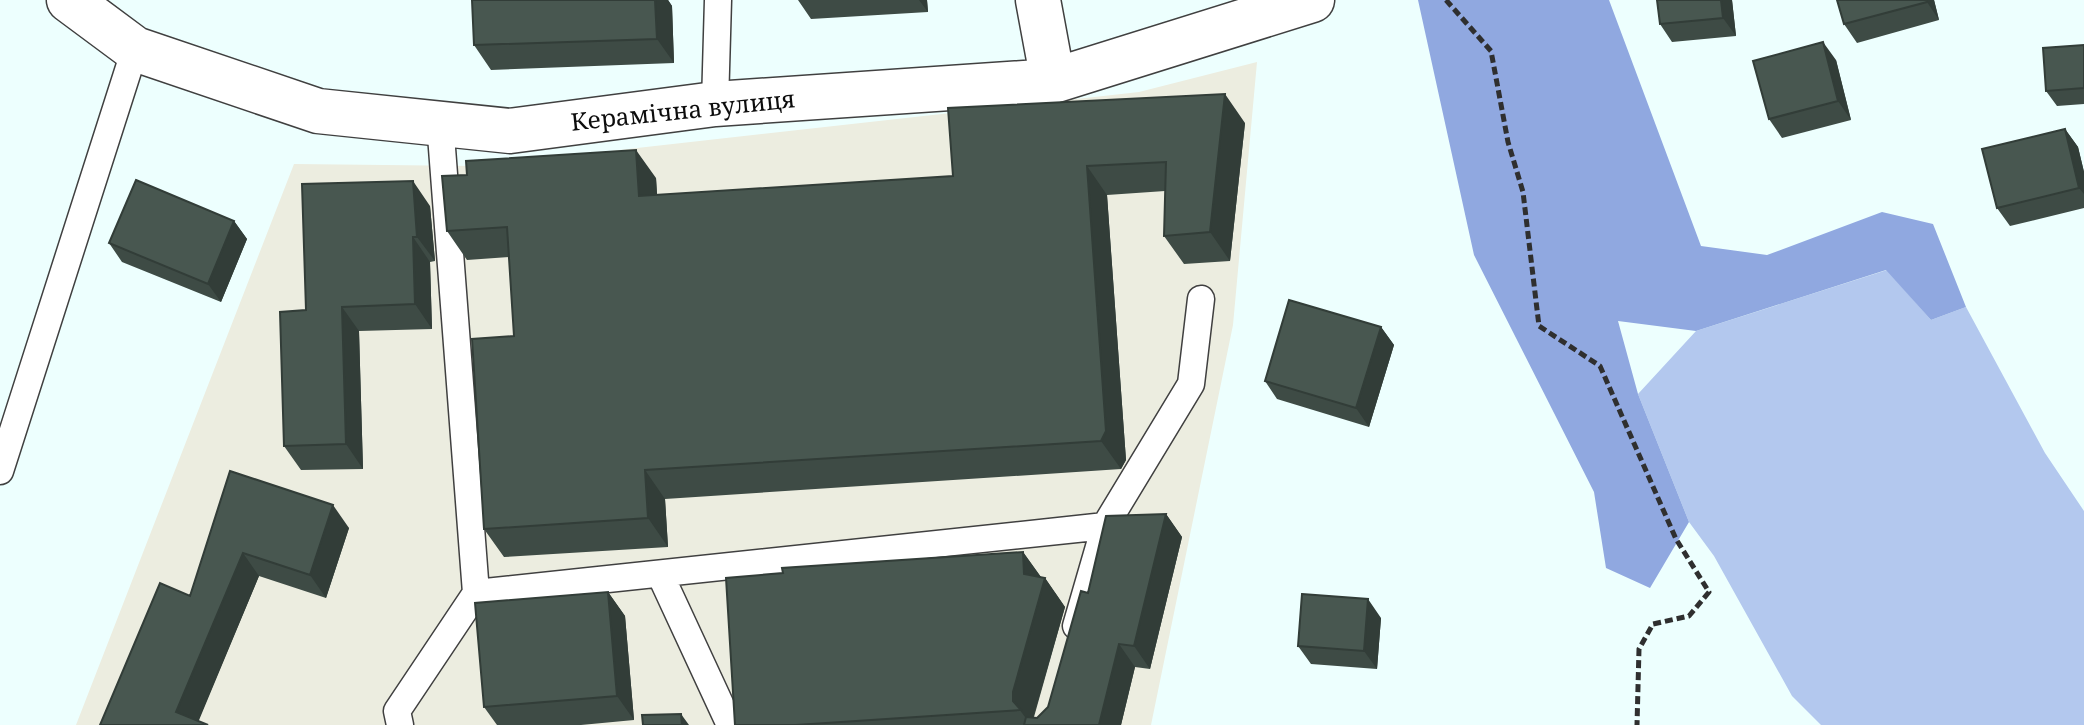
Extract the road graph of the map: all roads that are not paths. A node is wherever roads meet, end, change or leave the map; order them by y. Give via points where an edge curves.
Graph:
1 (69, 0) edge
2 (718, 0) edge
3 (1038, 0) edge
4 (1312, 0) edge
5 (135, 49) junction
6 (1053, 81) junction
7 (715, 104) junction
8 (440, 122) junction
9 (1201, 299) dead end
10 (0, 471) edge
11 (1105, 526) junction
12 (660, 574) junction
13 (476, 593) junction
14 (1070, 648) edge
15 (400, 725) edge
16 (730, 725) edge

1 - 5 street, Керамічна вулиця
2 - 7 lane
3 - 6 street
4 - 6 street, Керамічна вулиця
5 - 8 street, Керамічна вулиця via 318,111
5 - 10 lane
6 - 7 street, Керамічна вулиця
7 - 8 street, Керамічна вулиця via 510,131
8 - 13 lane
9 - 11 lane via 1191,384
11 - 12 lane
11 - 14 lane
12 - 13 lane
12 - 16 lane
13 - 15 lane via 397,711

